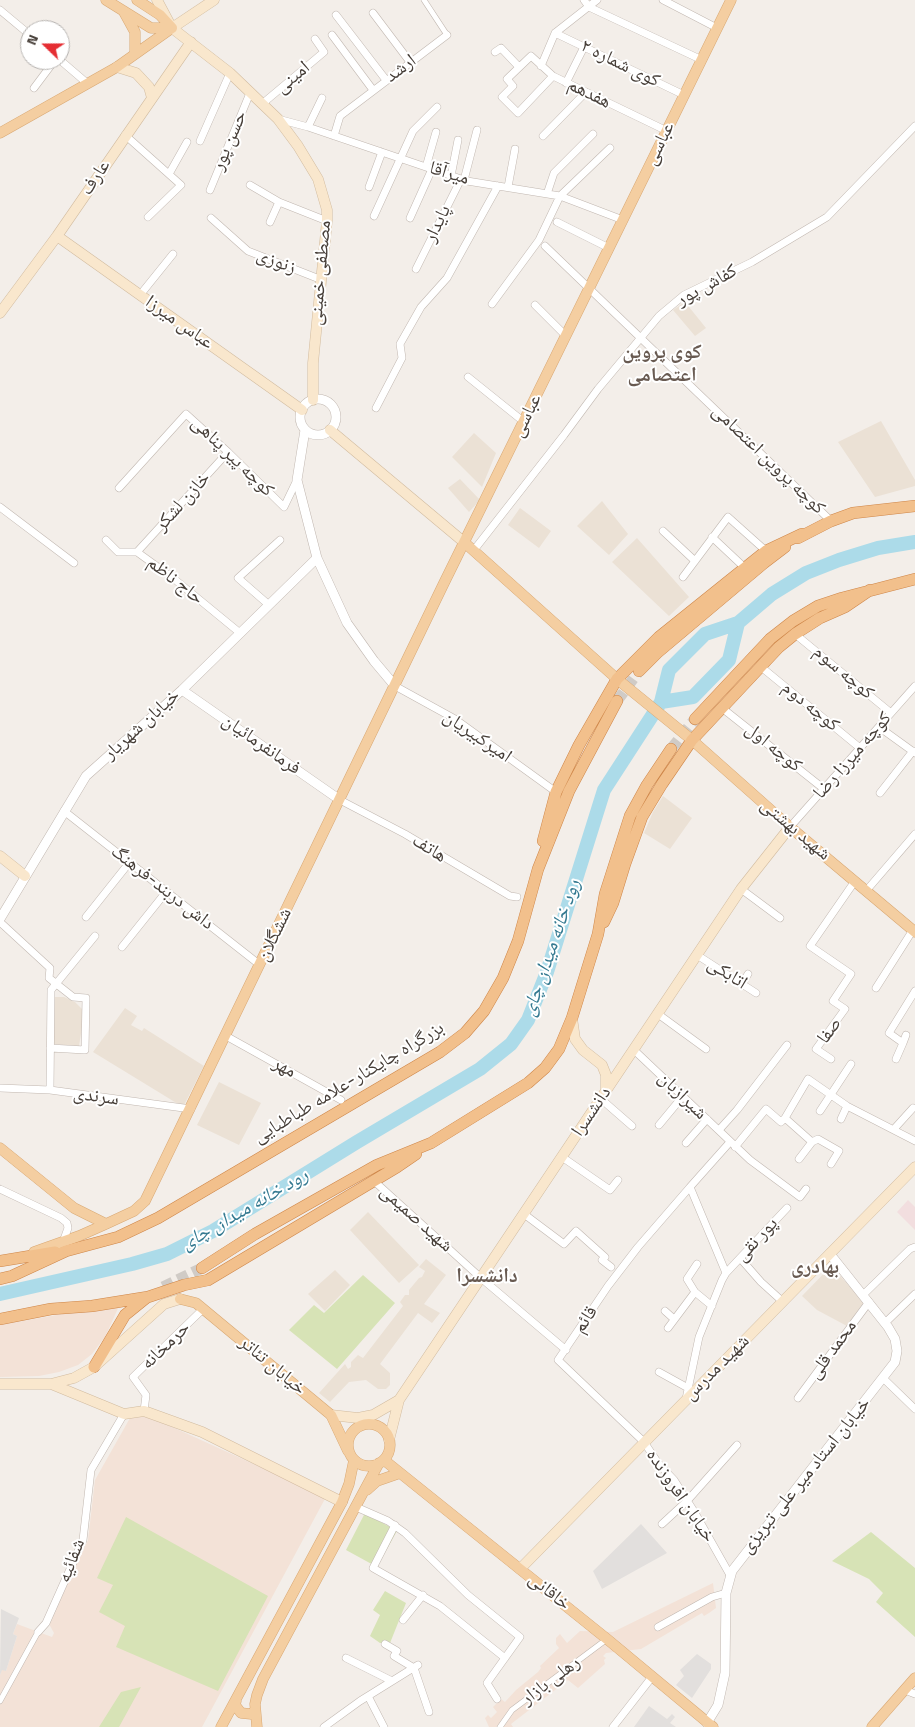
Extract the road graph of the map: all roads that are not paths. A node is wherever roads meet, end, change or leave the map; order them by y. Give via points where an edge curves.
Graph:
1 (106, 0) edge
2 (137, 0) edge
3 (157, 0) edge
4 (214, 0) edge
5 (424, 0) edge
6 (584, 0) edge
7 (598, 0) edge
8 (662, 0) edge
9 (731, 0) edge
10 (589, 6) junction
11 (0, 10) edge
12 (124, 11) junction
13 (373, 12) dead end
14 (336, 15) dead end
15 (20, 27) edge
16 (172, 28) junction
17 (717, 28) junction
18 (555, 33) junction
19 (332, 35) dead end
20 (447, 35) joint
21 (315, 39) dead end
22 (191, 42) junction
23 (584, 47) junction
24 (495, 52) dead end
25 (136, 53) junction
26 (702, 60) junction
27 (410, 62) junction
28 (541, 66) junction
29 (117, 67) junction
30 (519, 68) junction
31 (70, 69) edge
32 (48, 70) edge
33 (230, 73) junction
34 (553, 76) junction
35 (386, 80) junction
36 (566, 83) junction
37 (88, 84) junction
38 (34, 88) dead end
39 (373, 90) junction
40 (586, 92) junction
41 (250, 93) junction
42 (684, 95) junction
43 (152, 98) junction
44 (322, 98) dead end
45 (262, 104) junction
46 (437, 107) dead end
47 (278, 119) junction
48 (915, 126) edge
49 (308, 127) junction
50 (477, 130) dead end
51 (667, 131) junction
52 (436, 132) dead end
53 (0, 133) edge
54 (593, 134) dead end
55 (125, 135) junction
56 (334, 136) junction
57 (543, 136) dead end
58 (458, 140) dead end
59 (200, 141) dead end
60 (187, 142) dead end
61 (610, 148) dead end
62 (515, 149) dead end
63 (382, 152) junction
64 (401, 159) junction
65 (429, 168) junction
66 (169, 174) junction
67 (451, 176) junction
68 (462, 179) junction
69 (250, 185) dead end
70 (498, 186) junction
71 (369, 187) dead end
72 (508, 187) junction
73 (210, 190) dead end
74 (547, 194) junction
75 (560, 196) junction
76 (280, 202) junction
77 (374, 216) dead end
78 (148, 217) dead end
79 (211, 218) dead end
80 (410, 218) dead end
81 (623, 220) junction
82 (327, 221) junction
83 (270, 222) dead end
84 (557, 222) dead end
85 (57, 236) junction
86 (545, 246) dead end
87 (609, 248) junction
88 (173, 254) dead end
89 (416, 269) dead end
90 (322, 280) junction
91 (590, 288) junction
92 (140, 295) junction
93 (492, 304) dead end
94 (536, 305) dead end
95 (0, 313) edge
96 (566, 336) junction
97 (640, 337) junction
98 (468, 377) dead end
99 (313, 400) junction
100 (376, 408) dead end
101 (302, 410) junction
102 (524, 422) junction
103 (305, 430) junction
104 (330, 430) junction
105 (228, 452) junction
106 (298, 480) junction
107 (119, 488) dead end
108 (915, 506) edge
109 (0, 507) edge
110 (831, 521) junction
111 (663, 531) dead end
112 (802, 534) junction
113 (712, 537) junction
114 (106, 540) dead end
115 (280, 540) dead end
116 (465, 543) junction
117 (474, 550) junction
118 (766, 551) junction
119 (138, 552) junction
120 (317, 558) junction
121 (695, 561) junction
122 (74, 563) dead end
123 (745, 568) junction
124 (683, 577) dead end
125 (915, 579) edge
126 (870, 590) junction
127 (268, 605) junction
128 (240, 633) junction
129 (796, 634) junction
130 (760, 666) junction
131 (640, 671) tunnel mouth
132 (617, 678) junction
133 (395, 686) junction
134 (915, 686) edge
135 (182, 690) junction
136 (617, 701) tunnel mouth
137 (722, 708) junction
138 (891, 713) junction
139 (695, 718) tunnel mouth
140 (879, 727) junction
141 (692, 740) junction
142 (860, 748) junction
143 (671, 749) tunnel mouth
144 (914, 752) edge
145 (824, 789) junction
146 (556, 792) junction
147 (880, 793) dead end
148 (340, 800) junction
149 (64, 812) junction
150 (790, 827) junction
151 (915, 834) edge
152 (0, 856) edge
153 (129, 862) junction
154 (538, 869) junction
155 (25, 876) junction
156 (855, 881) junction
157 (741, 890) junction
158 (866, 891) junction
159 (166, 892) junction
160 (517, 897) dead end
161 (86, 917) dead end
162 (780, 918) dead end
163 (0, 920) edge
164 (914, 931) edge
165 (598, 934) junction
166 (95, 936) dead end
167 (122, 946) dead end
168 (697, 955) junction
169 (260, 965) junction
170 (748, 974) dead end
171 (56, 984) junction
172 (742, 984) junction
173 (876, 988) dead end
174 (915, 991) edge
175 (756, 992) dead end
176 (658, 1014) junction
177 (572, 1018) junction
178 (226, 1036) junction
179 (787, 1045) dead end
180 (50, 1048) junction
181 (706, 1049) dead end
182 (634, 1050) junction
183 (832, 1059) dead end
184 (896, 1059) dead end
185 (851, 1064) dead end
186 (0, 1088) edge
187 (50, 1090) junction
188 (604, 1095) junction
189 (832, 1095) junction
190 (683, 1096) junction
191 (341, 1100) dead end
192 (847, 1106) junction
193 (913, 1108) dead end
194 (191, 1109) junction
195 (820, 1111) dead end
196 (785, 1118) junction
197 (707, 1119) junction
198 (841, 1119) dead end
199 (659, 1125) dead end
200 (632, 1126) dead end
201 (894, 1129) junction
202 (718, 1130) junction
203 (815, 1140) junction
204 (915, 1141) edge
205 (430, 1143) junction
206 (686, 1143) dead end
207 (733, 1144) junction
208 (0, 1148) edge
209 (562, 1157) junction
210 (799, 1159) dead end
211 (831, 1164) dead end
212 (915, 1167) edge
213 (618, 1180) dead end
214 (374, 1181) junction
215 (690, 1187) junction
216 (0, 1188) edge
217 (806, 1189) dead end
218 (787, 1208) dead end
219 (524, 1214) junction
220 (106, 1224) junction
221 (65, 1246) junction
222 (915, 1247) edge
223 (830, 1254) junction
224 (740, 1258) junction
225 (0, 1261) edge
226 (697, 1264) dead end
227 (611, 1267) dead end
228 (202, 1268) tunnel mouth
229 (726, 1273) junction
230 (0, 1278) edge
231 (481, 1278) junction
232 (695, 1292) junction
233 (915, 1294) edge
234 (148, 1297) junction
235 (866, 1299) junction
236 (782, 1301) junction
237 (712, 1306) junction
238 (203, 1309) junction
239 (664, 1311) dead end
240 (0, 1319) edge
241 (674, 1319) junction
242 (885, 1323) junction
243 (668, 1328) dead end
244 (566, 1350) junction
245 (94, 1367) junction
246 (659, 1372) dead end
247 (884, 1379) junction
248 (0, 1384) edge
249 (51, 1384) junction
250 (688, 1388) junction
251 (798, 1398) dead end
252 (686, 1399) junction
253 (399, 1400) junction
254 (915, 1409) edge
255 (144, 1410) junction
256 (124, 1414) junction
257 (331, 1415) junction
258 (389, 1440) junction
259 (644, 1442) junction
260 (737, 1444) dead end
261 (348, 1451) junction
262 (354, 1460) junction
263 (382, 1462) junction
264 (400, 1473) junction
265 (364, 1492) junction
266 (687, 1501) junction
267 (342, 1502) junction
268 (356, 1507) junction
269 (662, 1524) dead end
270 (395, 1525) junction
271 (520, 1569) junction
272 (730, 1575) junction
273 (726, 1593) junction
274 (423, 1595) junction
275 (403, 1620) dead end
276 (658, 1627) dead end
277 (38, 1632) joint
278 (607, 1639) junction
279 (385, 1644) dead end
280 (346, 1658) dead end
281 (504, 1658) junction
282 (416, 1666) junction
283 (652, 1676) junction
284 (915, 1678) edge
285 (392, 1681) junction
286 (905, 1690) junction
287 (915, 1694) edge
288 (368, 1696) junction
289 (497, 1699) dead end
290 (236, 1700) junction
291 (0, 1702) edge
292 (255, 1711) junction
293 (429, 1712) dead end
294 (710, 1725) edge
295 (221, 1727) edge
296 (257, 1727) edge
297 (324, 1727) edge
298 (384, 1727) edge
299 (500, 1727) edge
300 (613, 1727) edge
301 (872, 1727) edge

1 - 12 main road
2 - 16 main road via 160,14
3 - 16 main road
4 - 16 main road
5 - 20 street, ارشد
6 - 10 street
7 - 10 street
8 - 17 street
9 - 17 main road, عباسی
10 - 18 street
10 - 26 street
11 - 15 street
12 - 16 main road via 151,28
12 - 25 main road via 135,32
13 - 27 street
14 - 35 street
16 - 22 main road, مصطفی خمینی
16 - 25 main road
17 - 26 main road, عباسی
18 - 23 street, کوی شماره ۲
18 - 28 street
19 - 39 street
20 - 27 street, ارشد
21 - 45 street, امینی via 324,52
22 - 33 main road, مصطفی خمینی
22 - 43 main road, عارف
23 - 36 street
23 - 42 street, کوی شماره ۲
24 - 30 street via 501,48
25 - 29 main road
26 - 42 main road, عباسی
27 - 35 street, ارشد
28 - 30 street via 531,56
28 - 34 street, هفدهم
29 - 37 main road
29 - 43 main road via 136,73 148,87
30 - 34 street via 507,79 513,86 502,97 518,113
31 - 37 street
32 - 38 street
33 - 41 main road, مصطفی خمینی
33 - 59 street
34 - 36 street, هفدهم
35 - 39 street, ارشد
36 - 40 street, هفدهم
37 - 53 main road
39 - 56 street, ارشد via 340,116
40 - 51 street, هفدهم
40 - 57 street
41 - 45 main road, مصطفی خمینی
41 - 73 street, حسن پور
42 - 51 main road, عباسی
43 - 55 main road, عارف
44 - 49 street
45 - 47 main road, مصطفی خمینی
46 - 64 street via 413,131
47 - 49 street, میرآقا
47 - 82 main road, مصطفی خمینی via 318,179
48 - 97 street, کفاش پور via 827,217 752,262 684,295
49 - 56 street, میرآقا
50 - 68 street, پایدار
51 - 81 main road, عباسی
52 - 65 street
54 - 74 street via 554,173
55 - 66 street
55 - 85 main road, عارف
56 - 63 street, میرآقا
58 - 67 street
60 - 66 street
61 - 75 street
62 - 72 street
63 - 64 street, میرآقا
63 - 71 street
64 - 65 street, میرآقا
64 - 77 street
65 - 67 street, میرآقا
65 - 80 street
66 - 78 street via 181,185
67 - 68 street, میرآقا
68 - 70 street, میرآقا
68 - 89 street, پایدار
69 - 76 street
70 - 72 street, میرآقا
70 - 100 street via 446,278 421,307 400,344 402,358
72 - 74 street, میرآقا
74 - 75 street, میرآقا
75 - 81 street, میرآقا
75 - 93 street via 539,240
76 - 82 street
76 - 83 street
79 - 90 street, زنوزی via 248,251
81 - 87 main road, عباسی
82 - 90 main road, مصطفی خمینی
84 - 87 street
85 - 92 main road, عباس میرزا
85 - 95 main road, عارف
86 - 91 street, کوچه پروین اعتصامی
87 - 91 main road, عباسی
88 - 92 street
90 - 99 main road, مصطفی خمینی via 313,363
91 - 96 main road, عباسى
91 - 97 street, کوچه پروین اعتصامی
92 - 101 main road, عباس میرزا
94 - 96 street
96 - 102 main road, عباسى
97 - 110 street, کوچه پروین اعتصامی
97 - 117 street, کفاش پور
98 - 102 street
99 - 101 street
99 - 104 street via 324,401 333,408 335,419
101 - 103 street via 300,421
102 - 116 main road, عباسى
103 - 104 street via 316,435
103 - 106 street
104 - 116 main road
105 - 106 street, کوچه پیر پناهی via 284,507
105 - 107 street, کوچه پیر پناهی via 186,414
105 - 119 street, خازن لشکر
106 - 120 street
108 - 110 highway via 853,513
109 - 122 street
110 - 112 highway
111 - 121 street
112 - 118 highway
112 - 131 highway via 725,595
113 - 118 street via 728,517
113 - 121 street
113 - 123 street
114 - 119 street, حاج ناظم via 118,552
115 - 127 street via 238,578
116 - 117 main road
116 - 133 main road, ششگلان
117 - 132 main road
118 - 123 highway
119 - 128 street, حاج ناظم
120 - 127 street, خیابان شهریار
120 - 133 street via 347,623
121 - 124 street
123 - 132 highway via 659,637
125 - 126 highway
126 - 129 highway
126 - 139 highway via 818,606 793,621 770,640
127 - 128 street, خیابان شهریار
128 - 135 street, خیابان شهریار
129 - 130 highway
129 - 138 street, کوچه سوم
130 - 137 highway
130 - 142 street, کوچه دوم
132 - 141 main road, شهید بهشتى
132 - 146 highway
133 - 146 street, امیرکبیریان via 455,719
133 - 148 main road, ششگلان
134 - 138 street, کوچه میرزا رضا
135 - 148 street, فرمانفرمائیان
135 - 149 street, خیابان شهریار via 86,776
136 - 154 highway, بزرگراه چایکنار-علامه طباطبایی via 569,791
137 - 141 highway
137 - 145 street, کوچه اول
138 - 140 street, کوچه میرزا رضا
140 - 142 street, کوچه میرزا رضا
140 - 144 street
141 - 150 main road, شهید بهشتى
141 - 165 highway via 642,817 613,903
142 - 145 street, کوچه میرزا رضا
143 - 165 highway via 630,816 605,894
144 - 147 street
145 - 150 street, کوچه میرزا رضا
146 - 154 highway
148 - 160 street, هاتف
148 - 169 main road, ششگلان
149 - 153 street, داش دربند-فرهنگ
149 - 155 street, خیابان شهریار
150 - 156 main road, شهید بهشتى
150 - 157 main road, دانشسرا
151 - 158 street
152 - 155 main road
153 - 159 street, داش دربند-فرهنگ
153 - 161 street
154 - 221 highway, بزرگراه چایکنار-علامه طباطبایی via 518,941 503,978 484,1011 465,1033 440,1052 158,1218 118,1237
155 - 163 street, خیابان شهریار
156 - 158 main road, شهید بهشتى
156 - 183 street, صفا via 810,946 851,974 833,1001 845,1009 816,1049
157 - 162 street
157 - 168 main road, دانشسرا
158 - 164 main road, شهید بهشتى
159 - 167 street
159 - 169 street, داش دربند-فرهنگ
163 - 171 street via 50,968 49,978
164 - 173 street
165 - 177 highway
166 - 171 street
168 - 172 street, اتابکی
168 - 176 main road, دانشسرا
169 - 178 main road, ششگلان
170 - 172 street
171 - 180 street via 51,990
171 - 180 street via 73,997 86,998 85,1050
172 - 175 street, اتابکی
174 - 184 street via 889,1033 905,1039
176 - 181 street
176 - 182 main road, دانشسرا
177 - 188 main road via 575,1039 602,1065 606,1075
177 - 205 highway via 559,1049 528,1083
178 - 191 street, مهر
178 - 194 main road, ششگلان
179 - 202 street via 738,1110
180 - 187 street
182 - 188 main road, دانشسرا
182 - 190 street, شیرازبان
185 - 189 street
186 - 187 street, سرندی
187 - 194 street, سرندی
188 - 200 street
188 - 209 main road, دانشسرا
189 - 192 street
189 - 195 street
189 - 196 street via 808,1079
190 - 197 street, شیرازبان
190 - 199 street
192 - 198 street
192 - 201 street
193 - 201 street
194 - 220 main road, ششگلان via 145,1201 134,1211
196 - 203 street
196 - 207 street via 781,1122 766,1109
197 - 202 street, شیرازبان
197 - 206 street
201 - 204 street
202 - 207 street, شیرازبان
203 - 210 street
203 - 211 street via 840,1152
205 - 214 highway
205 - 228 highway via 376,1164
207 - 215 street, قائم
207 - 217 street, شیرازبان via 800,1197
208 - 220 main road via 74,1208
209 - 213 street via 610,1190
209 - 219 main road, دانشسرا
212 - 223 main road, شهید مدرس
214 - 231 street, شهید صمیمی
214 - 234 highway via 208,1280
215 - 229 street
215 - 244 street, قائم via 608,1286
216 - 221 street via 67,1223
218 - 224 street, پور نقی
219 - 227 street via 564,1244 576,1231 606,1257 602,1260
219 - 231 main road, دانشسرا
220 - 221 main road, ششگلان
221 - 225 highway
221 - 230 highway, بزرگراه چایکنار-علامه طباطبایی via 12,1276
222 - 235 street, محمد قلی
223 - 235 street, خیابان استاد میر علی تبریزی
223 - 236 main road, شهید مدرس
224 - 229 street, پور نقی
224 - 236 street
226 - 232 street via 687,1279
229 - 237 street, پور نقی
231 - 244 street, شهید صمیمی
231 - 253 main road, دانشسرا
232 - 237 street
232 - 241 street
233 - 242 street
234 - 240 highway
234 - 245 highway via 125,1315
235 - 242 street, خیابان استاد میر علی تبریزی
235 - 251 street, محمد قلی
236 - 252 main road, شهید مدرس
237 - 250 street, پور نقی via 699,1337
238 - 245 main road, خیابان تئاتر via 196,1303 180,1299 164,1304
238 - 255 street, حرمخانه via 133,1377 146,1395
238 - 257 main road, خیابان تئاتر
239 - 241 street
241 - 243 street
242 - 247 street, خیابان استاد میر علی تبریزی via 896,1339 897,1351 895,1362
244 - 259 street, قائم via 558,1360
245 - 249 main road via 74,1378
246 - 250 street
247 - 254 street
247 - 272 street, خیابان استاد میر علی تبریزی
248 - 249 main road
249 - 256 main road
250 - 252 street, پور نقی
252 - 259 main road, شهید مدرس
253 - 257 main road via 373,1415 358,1418
253 - 258 main road
255 - 256 main road
255 - 267 main road via 202,1432
256 - 277 street, شفائیه via 91,1470 83,1540 46,1623
257 - 261 main road, خیابان تئاتر
258 - 261 main road via 379,1427 363,1425 350,1435
258 - 263 main road via 389,1450
259 - 266 street, خیابان افروزنده
259 - 271 main road, شهید مدرس
260 - 266 street
261 - 262 main road
262 - 263 main road via 363,1466
262 - 267 main road
263 - 264 main road, خاقانی
263 - 265 main road
264 - 265 main road via 377,1482
264 - 271 main road, خاقانی
265 - 268 main road
266 - 269 street
266 - 272 street, خیابان افروزنده
267 - 290 main road
268 - 270 street
268 - 292 main road via 263,1679 256,1695
270 - 274 street via 373,1568
270 - 281 street via 468,1595 520,1637
271 - 278 main road, خاقانی
272 - 273 street, خیابان استاد میر علی تبریزی
273 - 276 street via 712,1597
273 - 294 street, خیابان استاد میر علی تبریزی via 725,1673
274 - 275 street
274 - 281 street
277 - 291 street, شفائیه
278 - 283 main road, خاقانی
278 - 299 street, رهلی بازار via 512,1710
279 - 282 street via 397,1650 394,1656
280 - 285 street
281 - 289 street via 487,1683
282 - 285 street
282 - 293 street
283 - 294 main road, خاقانی
283 - 300 street
284 - 286 main road
285 - 288 street
286 - 287 street
286 - 301 main road
288 - 297 street
288 - 298 street
290 - 292 main road via 235,1705 241,1713
290 - 295 main road
292 - 296 main road

